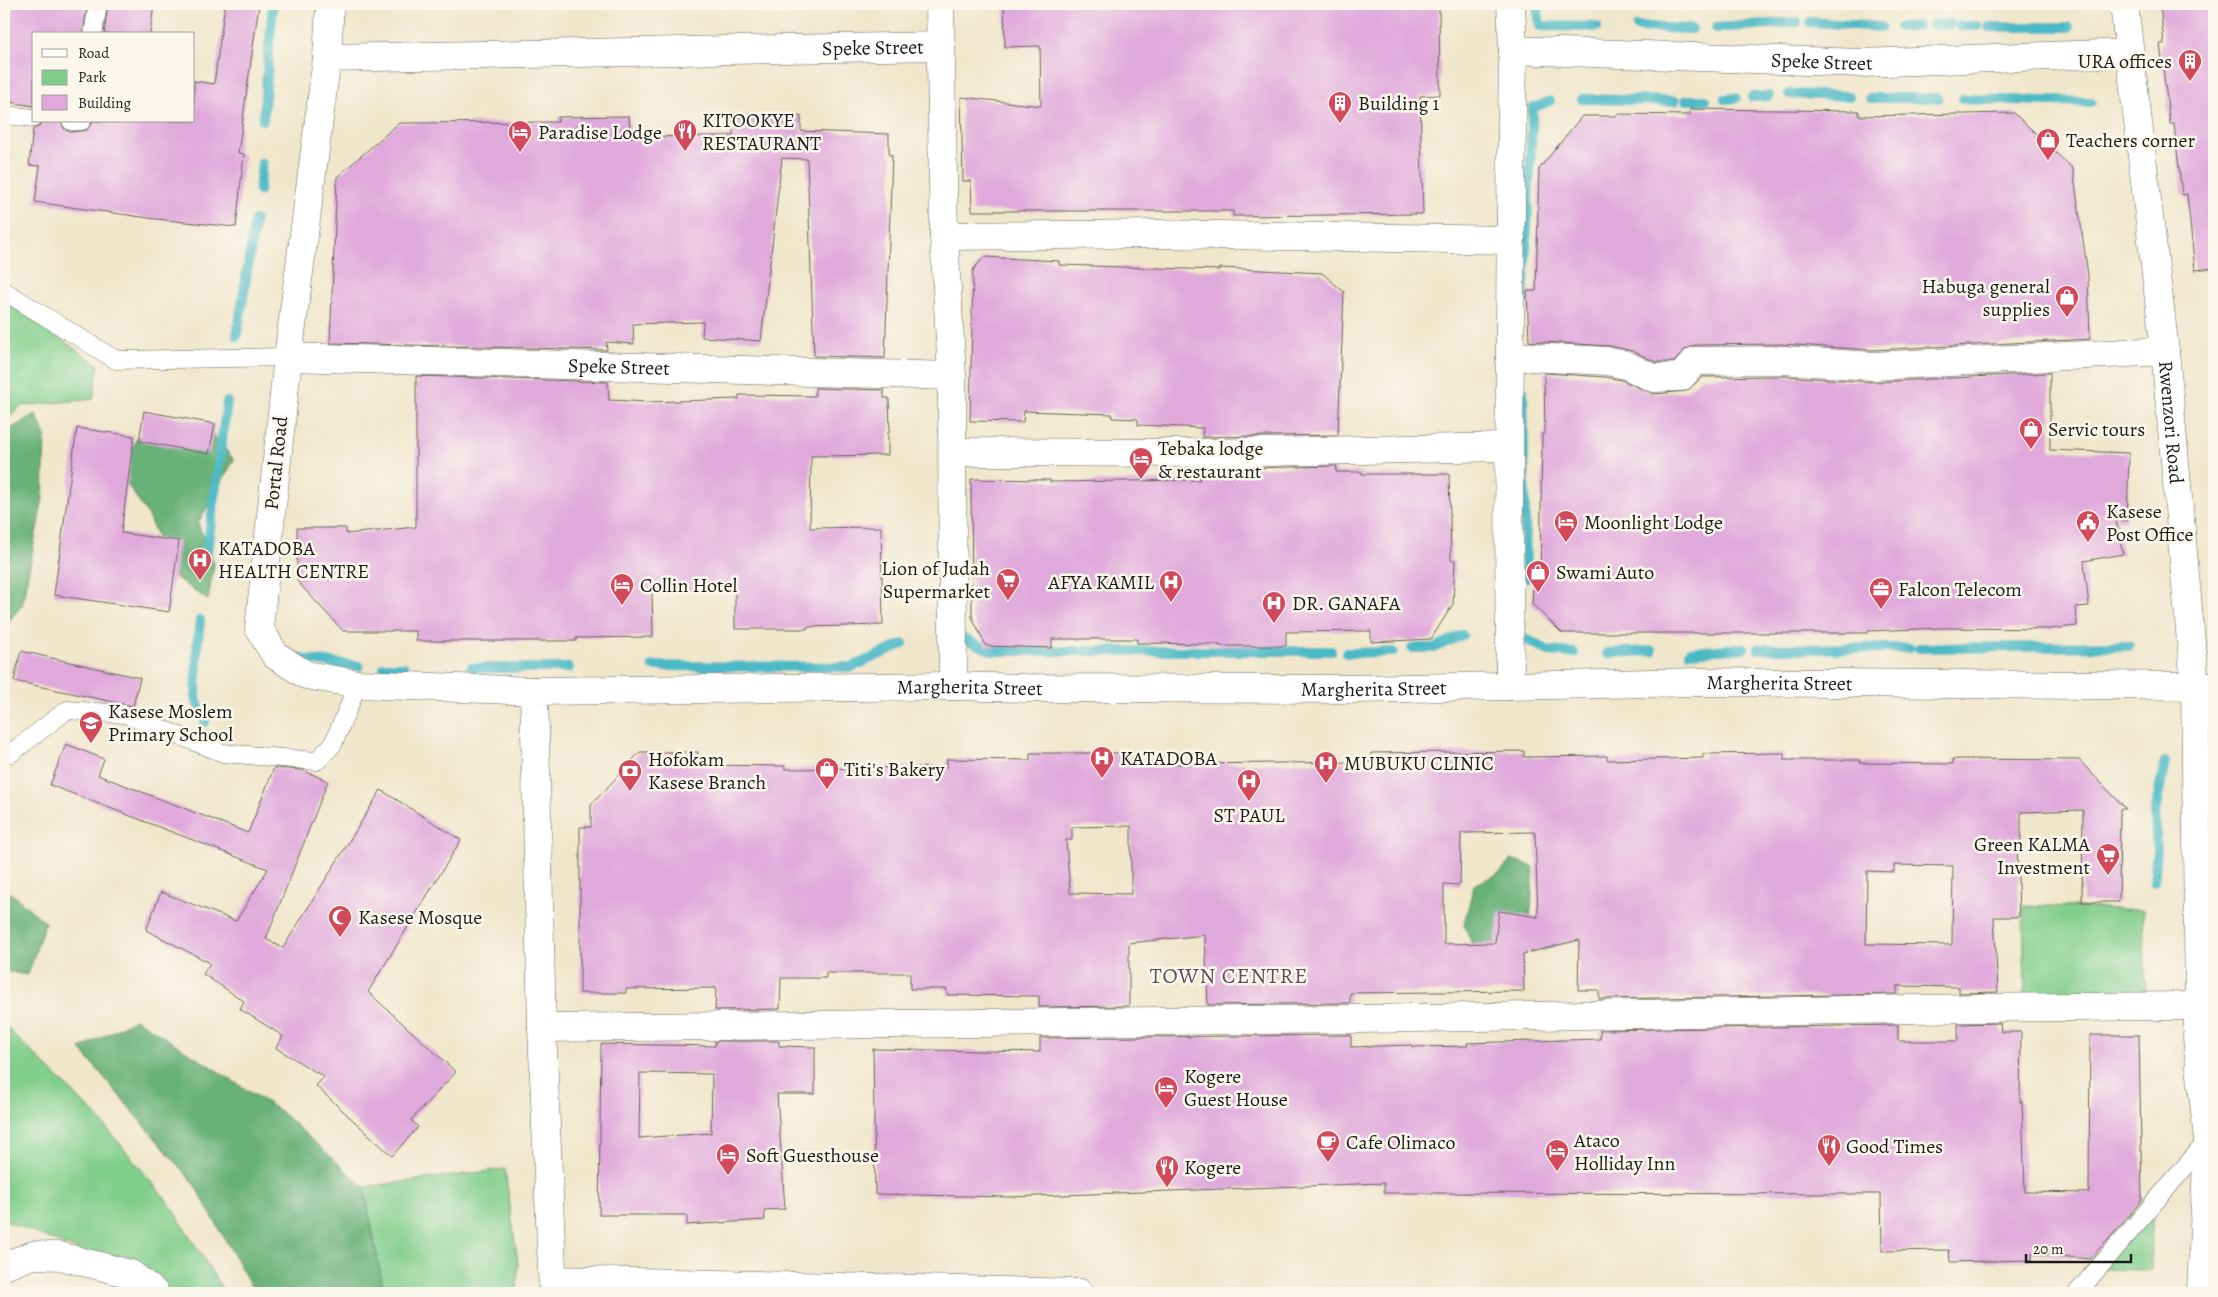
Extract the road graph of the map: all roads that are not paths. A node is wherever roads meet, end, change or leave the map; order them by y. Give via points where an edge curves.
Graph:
1 (98, 4) edge
2 (330, 4) edge
3 (940, 4) edge
4 (1511, 4) edge
5 (2124, 4) edge
6 (93, 32) edge
7 (941, 46) junction
8 (1513, 50) junction
9 (2130, 53) junction
10 (327, 58) junction
11 (4, 115) edge
12 (32, 118) edge
13 (944, 236) junction
14 (1511, 240) junction
15 (4, 291) edge
16 (2166, 351) junction
17 (1511, 356) junction
18 (288, 357) junction
19 (952, 376) junction
20 (1508, 447) junction
21 (953, 452) junction
22 (358, 684) junction
23 (953, 686) junction
24 (1510, 686) junction
25 (2205, 686) edge
26 (534, 691) junction
27 (11, 753) dead end
28 (2199, 1006) junction
29 (542, 1028) junction
30 (2206, 1039) edge
31 (2208, 1140) junction
32 (2210, 1209) edge
33 (4, 1266) edge
34 (553, 1287) edge
35 (888, 1291) edge
36 (155, 1293) edge
37 (1080, 1293) edge
38 (2077, 1293) edge
39 (2201, 1293) edge

1 - 6 lane
2 - 10 street, Portal Road
3 - 7 street
4 - 8 street
5 - 9 street, Rwenzori Road
7 - 10 street, Speke Street
7 - 13 street
8 - 9 street, Speke Street via 1853,63
8 - 14 street
9 - 16 street, Rwenzori Road
10 - 18 street, Portal Road
11 - 12 lane
13 - 14 street via 1158,234
13 - 19 street
14 - 17 street
15 - 18 lane via 116,360
16 - 17 street via 1872,366 1783,360 1696,361 1681,377 1653,378 1606,361
16 - 25 street, Rwenzori Road
17 - 20 street
18 - 19 street, Speke Street
18 - 22 street, Portal Road via 259,628 275,655 306,675
19 - 21 street
20 - 21 street via 1208,453
20 - 24 street
21 - 23 street
22 - 26 street, Portal Road
22 - 27 lane via 333,744 317,761 223,753 124,714 66,710
23 - 24 street, Margherita Street via 1356,689
23 - 26 street, Margherita Street
24 - 25 street, Margherita Street via 1700,682
25 - 28 street, Rwenzori Road
26 - 29 street
28 - 29 street
28 - 30 street, Rwenzori Road
29 - 34 street
30 - 31 street, Rwenzori Road
31 - 32 street, Rwenzori Road
31 - 38 lane
32 - 39 street, Rwenzori Road
33 - 36 street via 33,1255 60,1256 131,1274
34 - 35 street
35 - 37 street

